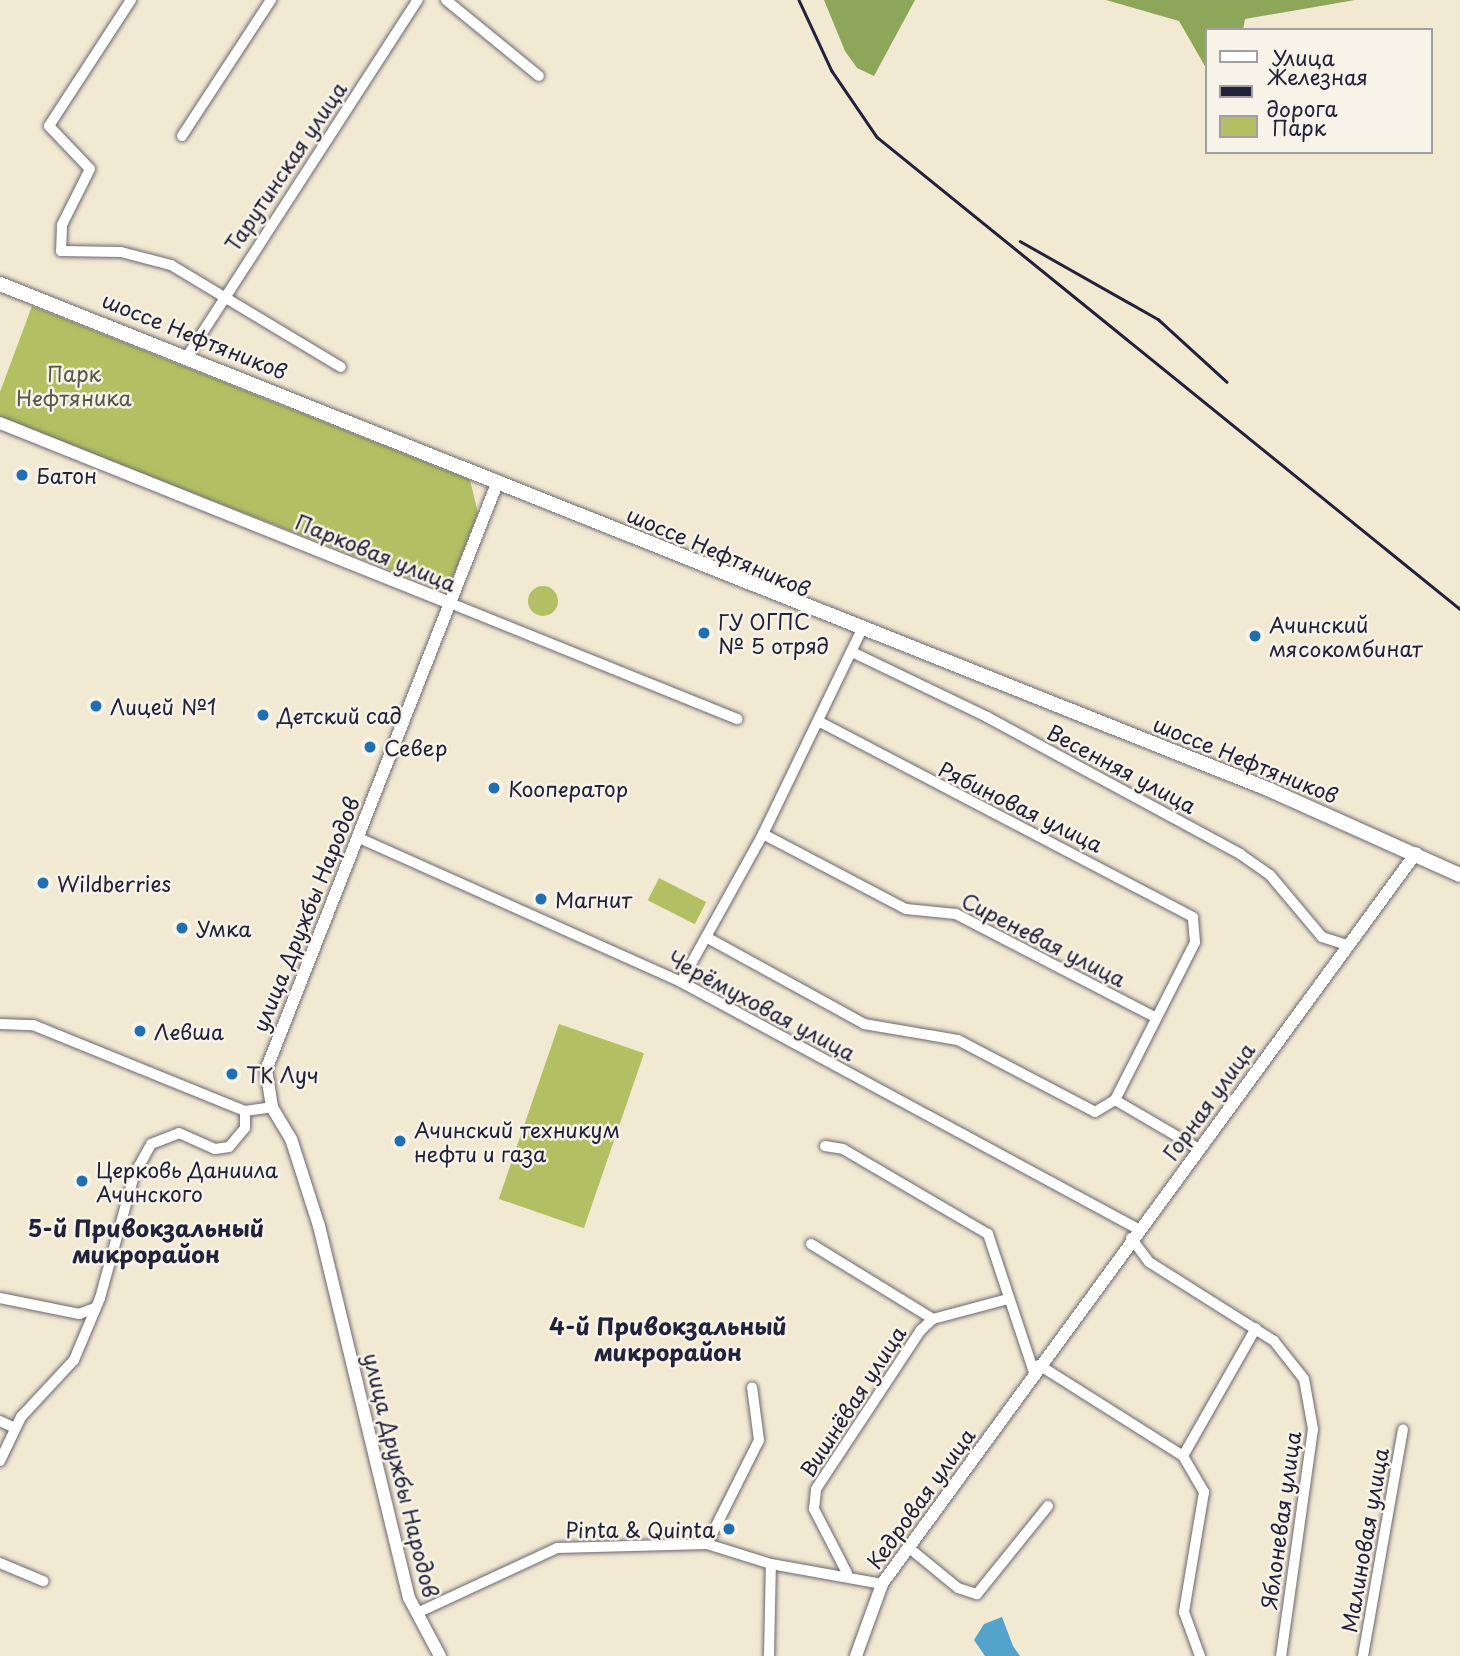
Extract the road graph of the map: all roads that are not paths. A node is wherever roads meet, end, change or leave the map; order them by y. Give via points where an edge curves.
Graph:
1 (131, 0) edge
2 (271, 0) edge
3 (418, 0) edge
4 (446, 0) edge
5 (538, 76) dead end
6 (183, 136) dead end
7 (0, 284) edge
8 (219, 299) junction
9 (188, 355) junction
10 (341, 367) dead end
11 (0, 423) edge
12 (498, 481) junction
13 (450, 603) junction
14 (861, 631) junction
15 (854, 653) junction
16 (737, 719) dead end
17 (820, 722) junction
18 (763, 834) junction
19 (357, 837) junction
20 (1416, 853) junction
21 (1460, 875) edge
22 (706, 937) junction
23 (1348, 945) junction
24 (681, 982) junction
25 (1155, 1017) junction
26 (0, 1024) edge
27 (1115, 1100) junction
28 (272, 1107) junction
29 (245, 1111) junction
30 (825, 1146) dead end
31 (1197, 1148) junction
32 (1134, 1233) junction
33 (811, 1244) dead end
34 (0, 1298) edge
35 (1008, 1300) junction
36 (95, 1308) junction
37 (933, 1319) junction
38 (1255, 1328) junction
39 (1037, 1369) junction
40 (752, 1387) dead end
41 (0, 1421) edge
42 (15, 1428) junction
43 (1403, 1430) dead end
44 (1182, 1456) junction
45 (0, 1461) edge
46 (1048, 1506) dead end
47 (707, 1544) junction
48 (908, 1548) junction
49 (0, 1563) edge
50 (771, 1564) junction
51 (847, 1573) junction
52 (43, 1581) dead end
53 (882, 1584) junction
54 (417, 1613) junction
55 (440, 1656) edge
56 (768, 1656) edge
57 (856, 1656) edge
58 (1200, 1656) edge
59 (1281, 1656) edge
60 (1363, 1656) edge

1 - 8 street via 49,126 90,169 62,225 61,251 138,254 171,265
2 - 6 street
3 - 8 street, Тарутинская улица
4 - 5 street
7 - 9 main road, шоссе Нефтяников
8 - 9 street, Тарутинская улица
8 - 10 street
9 - 12 main road, шоссе Нефтяников
11 - 13 street, Парковая улица
12 - 13 street, улица Дружбы Народов
12 - 14 main road, шоссе Нефтяников
13 - 16 street, Парковая улица
13 - 19 street, улица Дружбы Народов
14 - 15 street
14 - 20 main road, шоссе Нефтяников
15 - 17 street
15 - 23 street, Весенняя улица via 998,723 1250,860 1322,937
17 - 18 street
17 - 25 street, Рябиновая улица via 1188,914 1199,929
18 - 22 street
18 - 25 street, Сиреневая улица via 906,909 956,914
19 - 24 street, Черёмуховая улица
19 - 28 street, улица Дружбы Народов via 268,1060
20 - 21 main road, шоссе Нефтяников
20 - 23 street, Горная улица
22 - 24 street
22 - 27 street via 864,1024 958,1040 1089,1110 1103,1111
23 - 31 street, Горная улица
24 - 32 street, Черёмуховая улица
25 - 27 street
26 - 29 street via 33,1025
27 - 31 street
28 - 29 street
28 - 54 street, улица Дружбы Народов via 290,1139 319,1226
29 - 36 street via 245,1128 229,1147 215,1149 178,1133 151,1144 134,1175
30 - 35 street via 844,1149 983,1229 992,1240
31 - 32 street, Горная улица
32 - 38 street, Черёмуховая улица via 1149,1262
32 - 39 street, Горная улица
33 - 37 street
34 - 36 street via 79,1314
35 - 37 street, Вишнёвая улица
35 - 39 street
36 - 42 street via 74,1360
37 - 51 street, Вишнёвая улица via 816,1489 814,1503
38 - 44 street
38 - 59 street, Яблоневая улица via 1293,1360 1313,1415
39 - 44 street
39 - 48 street, Кедровая улица
40 - 47 street via 760,1440
41 - 42 street
42 - 45 street
43 - 60 street, Малиновая улица
44 - 58 street via 1204,1492 1184,1612
46 - 48 street via 977,1594 958,1588
47 - 50 street
47 - 54 street via 557,1548
48 - 53 street, Кедровая улица
49 - 52 street
50 - 51 street
50 - 56 street
51 - 53 street
53 - 57 street, Кедровая улица
54 - 55 street, улица Дружбы Народов

